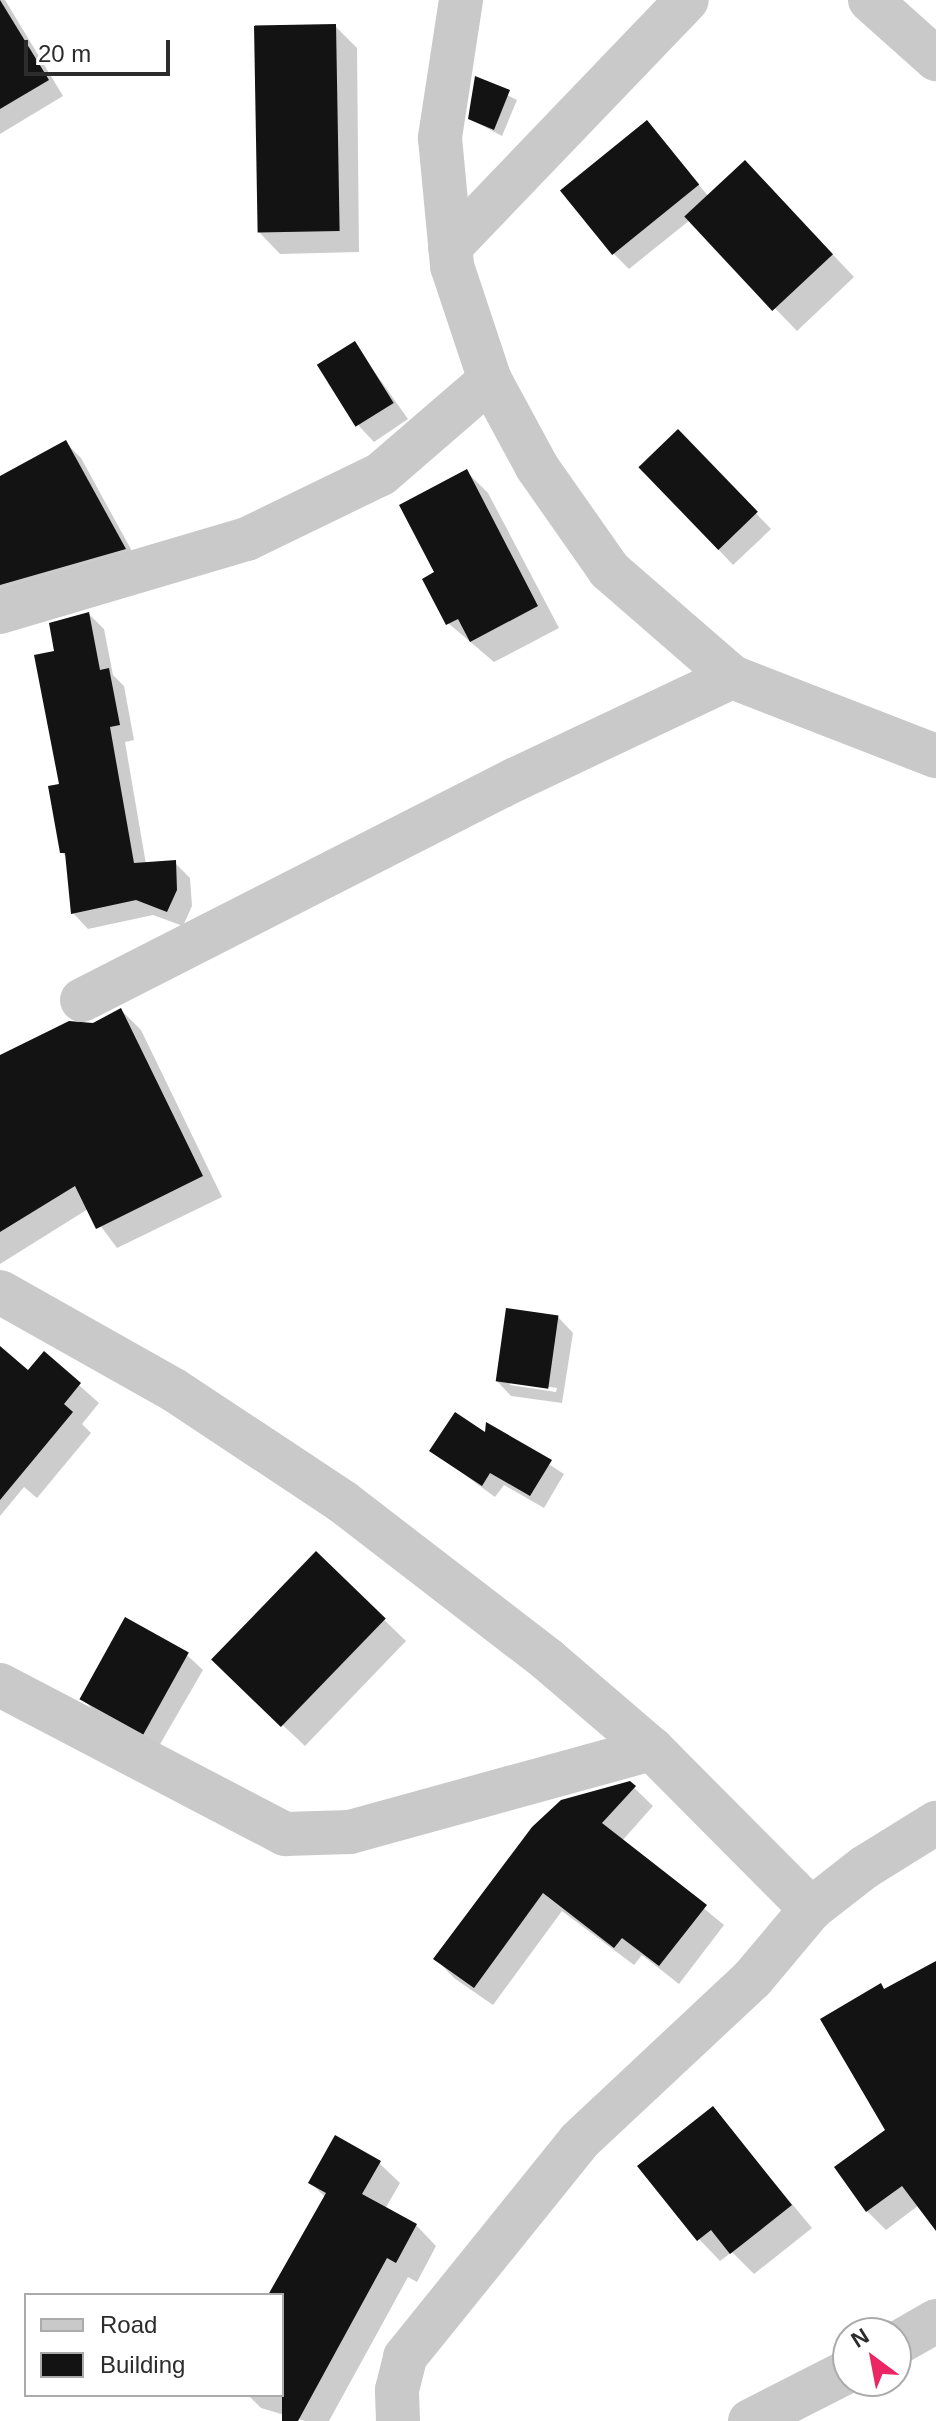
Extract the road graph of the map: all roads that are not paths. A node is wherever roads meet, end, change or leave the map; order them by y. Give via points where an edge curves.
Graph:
1 (461, 0) edge
2 (687, 0) edge
3 (870, 0) edge
4 (936, 59) edge
5 (450, 247) junction
6 (490, 380) junction
7 (0, 612) edge
8 (732, 677) junction
9 (936, 756) edge
10 (82, 1000) dead end
11 (0, 1292) edge
12 (0, 1685) edge
13 (652, 1749) junction
14 (936, 1823) edge
15 (811, 1909) junction
16 (936, 2321) edge
17 (912, 2335) edge
18 (832, 2379) edge
19 (398, 2421) edge
20 (750, 2421) edge

1 - 5 street via 440,138
2 - 5 street
3 - 4 street
5 - 6 street
6 - 7 street via 381,474 247,539
6 - 8 street via 537,467 609,570
8 - 9 street
8 - 10 street via 516,779
11 - 13 street via 174,1390 343,1502 548,1660
12 - 13 street via 285,1834 350,1832
13 - 15 street
14 - 15 street
15 - 19 street via 753,1978 579,2141 453,2296 405,2357 397,2390
16 - 17 street
18 - 20 street

